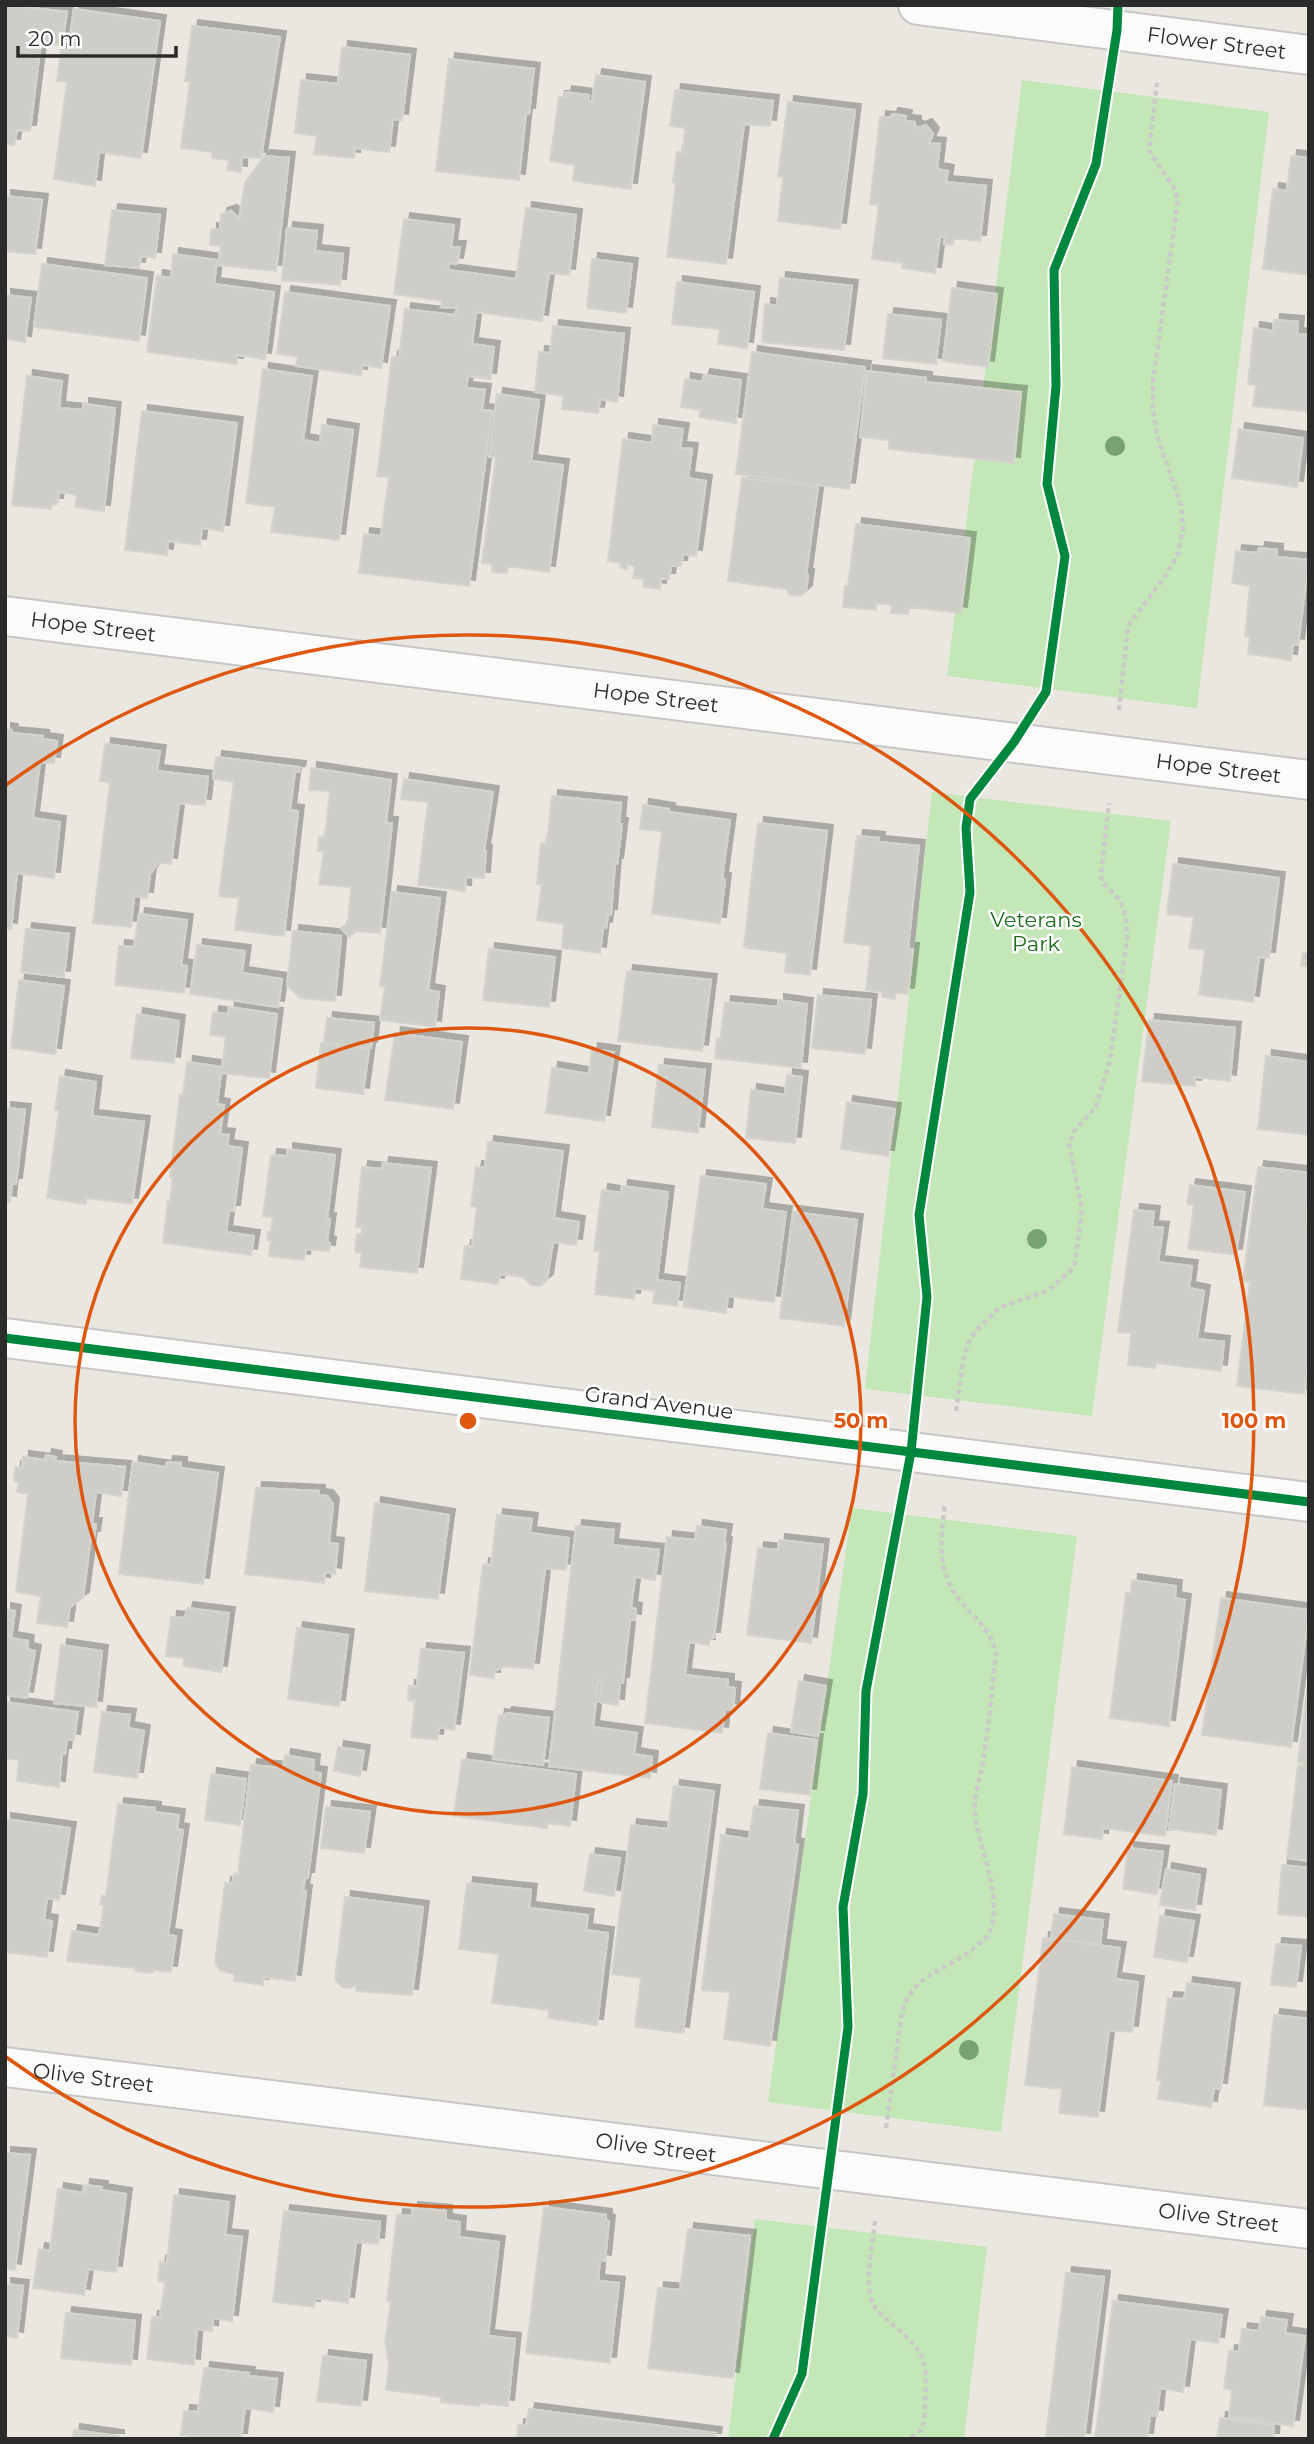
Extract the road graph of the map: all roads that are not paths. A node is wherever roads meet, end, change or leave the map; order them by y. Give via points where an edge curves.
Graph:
1 (918, 5) edge
2 (1309, 55) edge
3 (5, 616) edge
4 (1309, 780) edge
5 (5, 1338) edge
6 (1309, 1502) edge
7 (5, 2067) edge
8 (1309, 2229) edge

1 - 2 street, Flower Street
3 - 4 street, Hope Street
5 - 6 street, Grand Avenue
7 - 8 street, Olive Street

